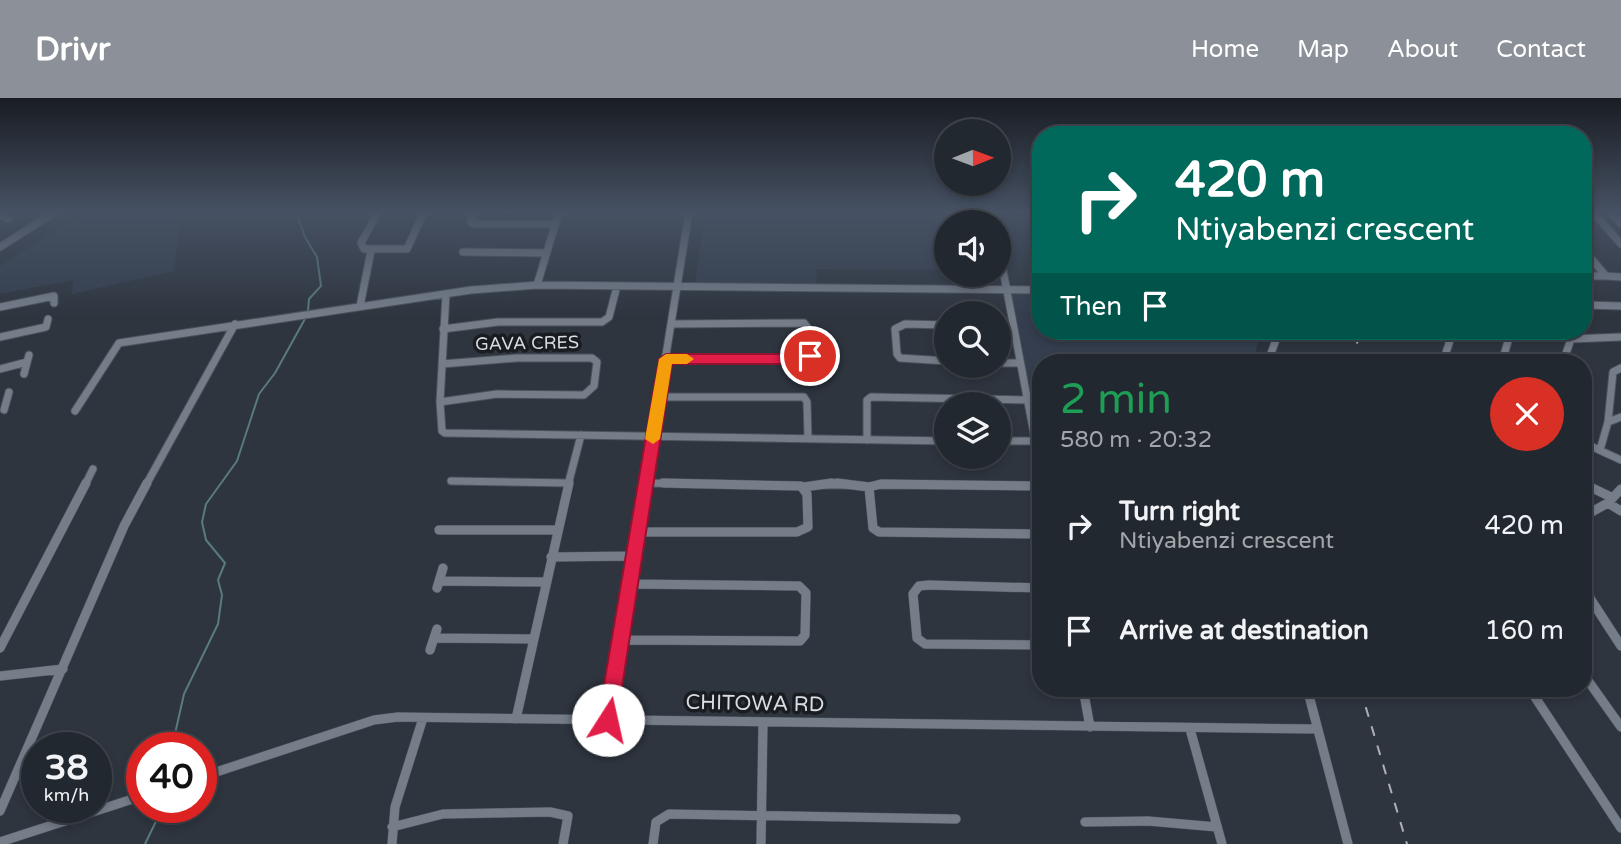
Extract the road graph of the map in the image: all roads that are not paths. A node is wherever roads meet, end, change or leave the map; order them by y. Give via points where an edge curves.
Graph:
1 (363, 247) edge
2 (408, 247) edge
3 (547, 247) edge
4 (684, 247) edge
5 (371, 251) junction
6 (463, 251) dead end
7 (545, 253) junction
8 (1592, 259) edge
9 (1592, 276) edge
10 (1606, 276) junction
11 (1621, 277) edge
12 (537, 285) junction
13 (617, 286) junction
14 (679, 286) junction
15 (1006, 287) edge
16 (1007, 290) junction
17 (1032, 290) edge
18 (446, 294) junction
19 (55, 296) dead end
20 (1592, 305) edge
21 (360, 306) junction
22 (1621, 306) edge
23 (0, 307) edge
24 (235, 324) junction
25 (671, 324) junction
26 (934, 325) edge
27 (47, 327) dead end
28 (1013, 327) joint
29 (443, 329) junction
30 (0, 337) edge
31 (1621, 337) edge
32 (1592, 338) edge
33 (666, 359) junction
34 (934, 360) edge
35 (442, 363) junction
36 (1011, 363) edge
37 (1020, 363) junction
38 (1621, 368) edge
39 (0, 369) edge
40 (24, 373) dead end
41 (660, 397) junction
42 (1028, 400) junction
43 (440, 402) junction
44 (75, 411) dead end
45 (1621, 417) edge
46 (1608, 422) junction
47 (1032, 423) edge
48 (581, 435) junction
49 (653, 437) junction
50 (808, 438) junction
51 (867, 440) junction
52 (934, 441) edge
53 (1011, 441) edge
54 (1032, 441) edge
55 (1592, 446) edge
56 (1600, 450) junction
57 (1621, 460) edge
58 (93, 469) dead end
59 (451, 481) dead end
60 (569, 483) junction
61 (646, 483) junction
62 (1032, 486) edge
63 (804, 487) junction
64 (869, 487) junction
65 (1592, 489) edge
66 (1621, 489) edge
67 (1610, 500) junction
68 (1592, 511) edge
69 (1621, 511) edge
70 (439, 530) dead end
71 (556, 530) junction
72 (639, 532) junction
73 (1032, 534) edge
74 (551, 556) junction
75 (635, 556) junction
76 (443, 568) dead end
77 (546, 582) junction
78 (630, 584) junction
79 (1032, 588) edge
80 (1592, 601) edge
81 (534, 639) junction
82 (622, 640) junction
83 (1032, 645) edge
84 (1621, 646) edge
85 (0, 648) edge
86 (430, 650) dead end
87 (63, 669) junction
88 (0, 676) edge
89 (1592, 686) edge
90 (1085, 697) edge
91 (1309, 697) edge
92 (1535, 697) edge
93 (423, 718) junction
94 (516, 719) junction
95 (608, 720) junction
96 (763, 723) junction
97 (1090, 727) junction
98 (1621, 727) edge
99 (1190, 729) junction
100 (1317, 729) junction
101 (217, 772) edge
102 (126, 801) edge
103 (0, 811) edge
104 (761, 814) junction
105 (956, 819) dead end
106 (1085, 822) dead end
107 (392, 827) junction
108 (1217, 827) junction
109 (1621, 828) edge
110 (0, 842) edge
111 (392, 844) edge
112 (563, 844) edge
113 (653, 844) edge
114 (761, 844) edge
115 (1222, 844) edge
116 (1348, 844) edge

1 - 5 street
2 - 5 street
3 - 7 street
4 - 14 street
5 - 21 street
6 - 7 street
7 - 12 street
8 - 10 street
9 - 10 street
10 - 11 street
12 - 13 street
12 - 18 street
13 - 14 street
13 - 29 street via 604,321 498,322
14 - 16 street
14 - 25 street
15 - 16 street
16 - 17 street
16 - 28 street
18 - 21 street
18 - 29 street
19 - 23 street
20 - 22 street
21 - 24 street
24 - 44 street via 119,343
24 - 87 street via 134,506
25 - 33 street
25 - 33 street via 804,323 811,334 811,354 807,359
26 - 34 street via 905,324 895,329 900,358
27 - 30 street
28 - 37 street
29 - 35 street
31 - 32 street
33 - 41 street
35 - 43 street
35 - 43 street, GAVA CRES via 539,356 592,358 598,367 594,386 584,395 497,394
36 - 37 street
37 - 42 street
38 - 46 street via 1613,372
39 - 40 street via 28,358
41 - 49 street
41 - 50 street via 804,397
42 - 47 street
42 - 51 street via 874,397 867,400
43 - 48 street via 445,433
45 - 46 street
46 - 56 street
48 - 49 street
48 - 60 street
49 - 50 street
49 - 61 street
50 - 51 street
51 - 52 street
53 - 54 street
55 - 56 street
56 - 57 street
58 - 85 street
59 - 60 street
60 - 71 street
61 - 63 street
61 - 72 street
62 - 64 street
63 - 64 street via 834,483
63 - 72 street via 808,524 803,531
64 - 73 street via 873,528 878,532
65 - 67 street
66 - 67 street
67 - 68 street
67 - 69 street
70 - 71 street
71 - 74 street
72 - 75 street
74 - 75 street
74 - 77 street
75 - 78 street
76 - 77 street via 438,585
77 - 81 street
78 - 82 street
78 - 82 street via 799,586 806,593 805,635 800,641
79 - 83 street via 929,585 919,586 913,594 917,638 925,644
80 - 84 street
81 - 86 street via 435,633
81 - 94 street
82 - 95 street
87 - 88 street
87 - 103 street
89 - 98 street
90 - 97 street
91 - 100 street
92 - 109 street
93 - 94 street, CHITOWA RD
93 - 101 street, CHITOWA RD via 374,720
93 - 107 street
94 - 95 street, CHITOWA RD
95 - 96 street, CHITOWA RD
96 - 97 street, CHITOWA RD
96 - 104 street
97 - 99 street, CHITOWA RD
99 - 100 street, CHITOWA RD
99 - 108 street
100 - 116 street
102 - 110 street
104 - 105 street
104 - 113 street via 665,814 656,821
104 - 114 street
106 - 108 street
107 - 111 street
107 - 112 street via 443,814 550,812 568,816
108 - 115 street

